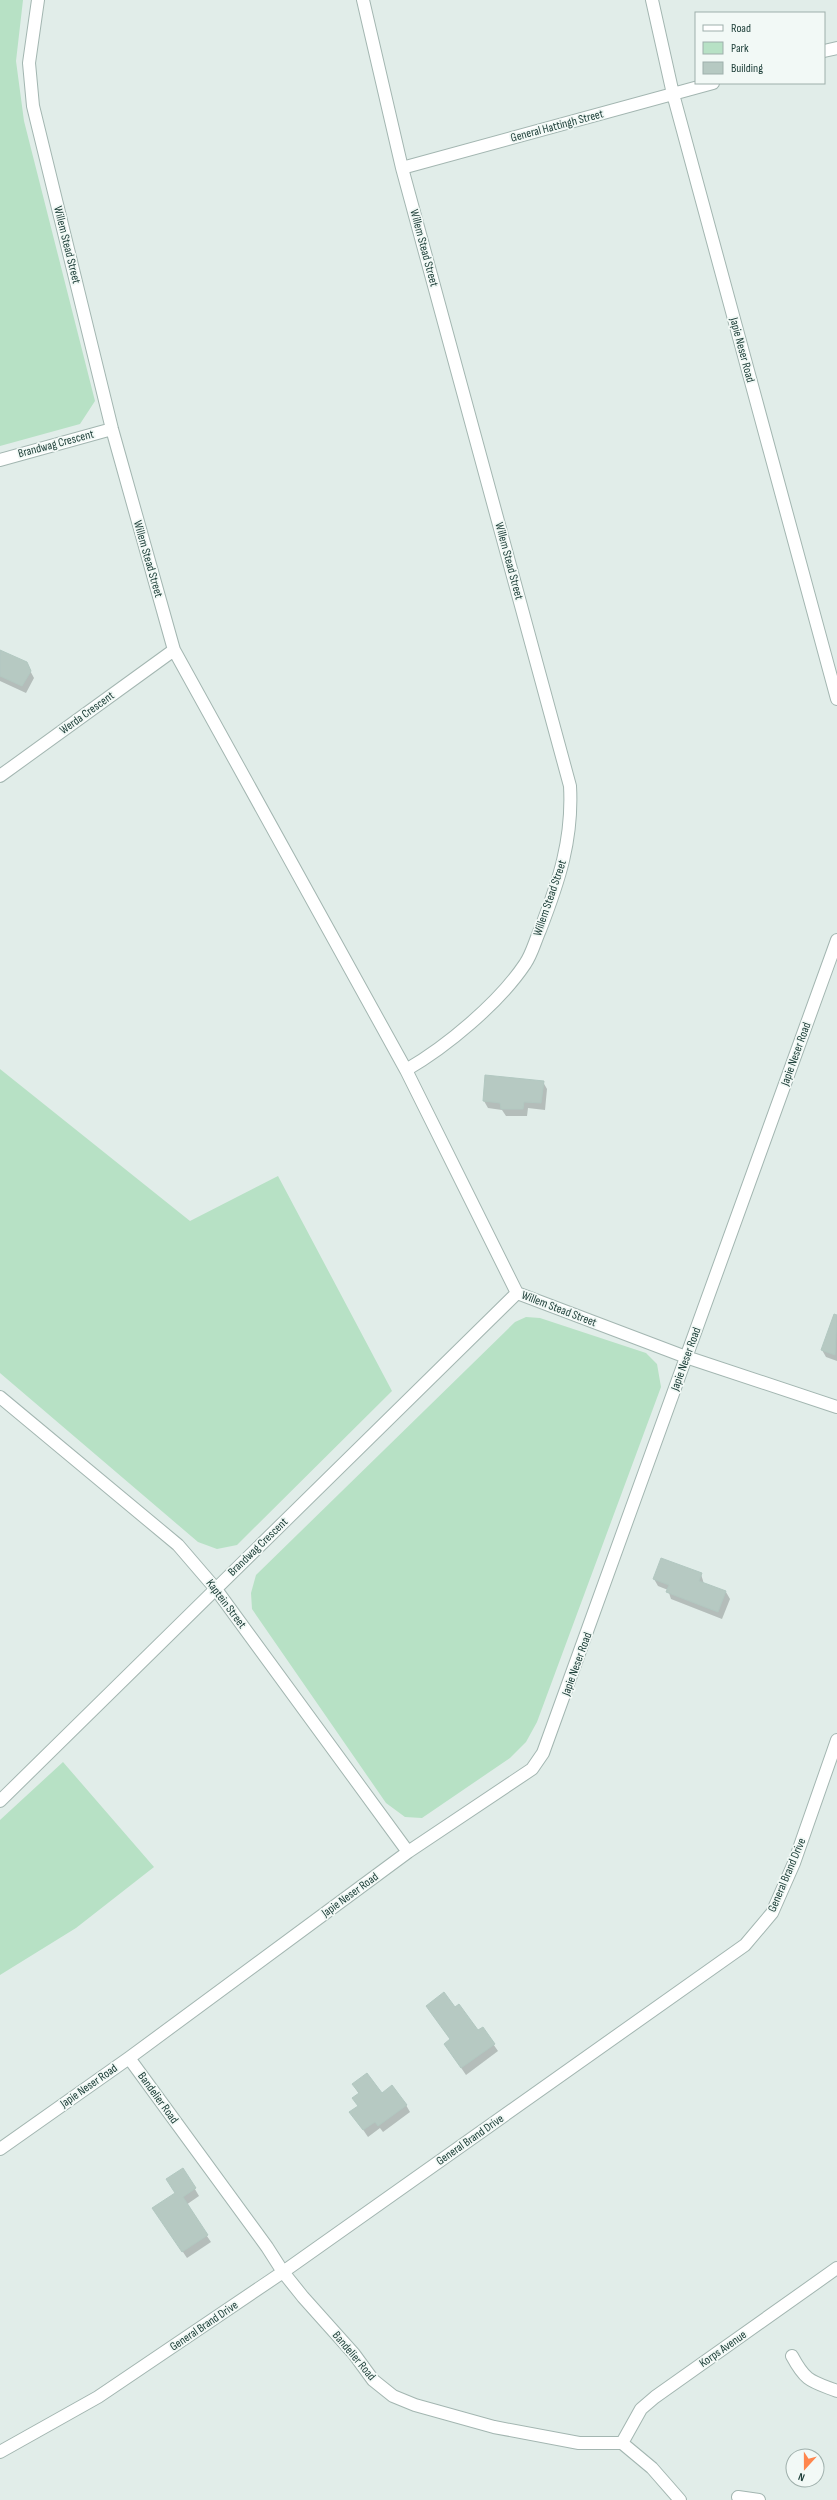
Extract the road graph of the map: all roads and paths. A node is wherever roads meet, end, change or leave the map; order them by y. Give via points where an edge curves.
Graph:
1 (38, 0) edge
2 (363, 0) edge
3 (652, 0) edge
4 (837, 48) edge
5 (825, 51) edge
6 (709, 84) edge
7 (673, 94) junction
8 (402, 168) junction
9 (112, 429) junction
10 (0, 460) edge
11 (174, 650) junction
12 (837, 699) edge
13 (0, 776) edge
14 (837, 940) edge
15 (406, 1070) junction
16 (517, 1293) junction
17 (686, 1357) junction
18 (0, 1397) edge
19 (837, 1407) edge
20 (216, 1588) junction
21 (837, 1740) edge
22 (0, 1801) edge
23 (408, 1852) junction
24 (129, 2058) junction
25 (0, 2149) edge
26 (837, 2268) edge
27 (283, 2272) junction
28 (792, 2356) dead end
29 (837, 2391) edge
30 (622, 2443) junction
31 (0, 2452) edge
32 (738, 2497) dead end
33 (680, 2500) edge
34 (759, 2500) edge

1 - 9 street, Willem Stead Street via 29,63 33,106
2 - 8 street, Willem Stead Street
3 - 7 street, Japie Neser Road
4 - 5 street
6 - 7 street, General Hattingh Street
7 - 8 street, General Hattingh Street
7 - 12 street, Japie Neser Road
8 - 15 street, Willem Stead Street via 570,786 571,815 562,870 526,963 496,1000 433,1055
9 - 10 street, Brandwag Crescent
9 - 11 street, Willem Stead Street
11 - 13 street, Werda Crescent
11 - 15 street, Willem Stead Street
14 - 17 street, Japie Neser Road
15 - 16 street, Willem Stead Street
16 - 17 street, Willem Stead Street
16 - 20 street, Brandwag Crescent
17 - 19 street, Willem Stead Street
17 - 23 street, Japie Neser Road via 543,1753 532,1769
18 - 20 street, Kaptein Street via 178,1545
20 - 22 street, Brandwag Crescent
20 - 23 street, Kaptein Street
21 - 27 street, General Brand Drive via 794,1863 772,1913 745,1945
23 - 24 street, Japie Neser Road
24 - 25 street, Japie Neser Road
24 - 27 street, Bandelier Road
26 - 30 street, Korps Avenue via 655,2397 641,2409
27 - 30 street, Bandelier Road via 354,2354 373,2380 393,2396 415,2405 508,2430 579,2443
27 - 31 street, General Brand Drive via 98,2398
28 - 29 street via 802,2374 809,2380
30 - 33 street via 652,2468
32 - 34 street

